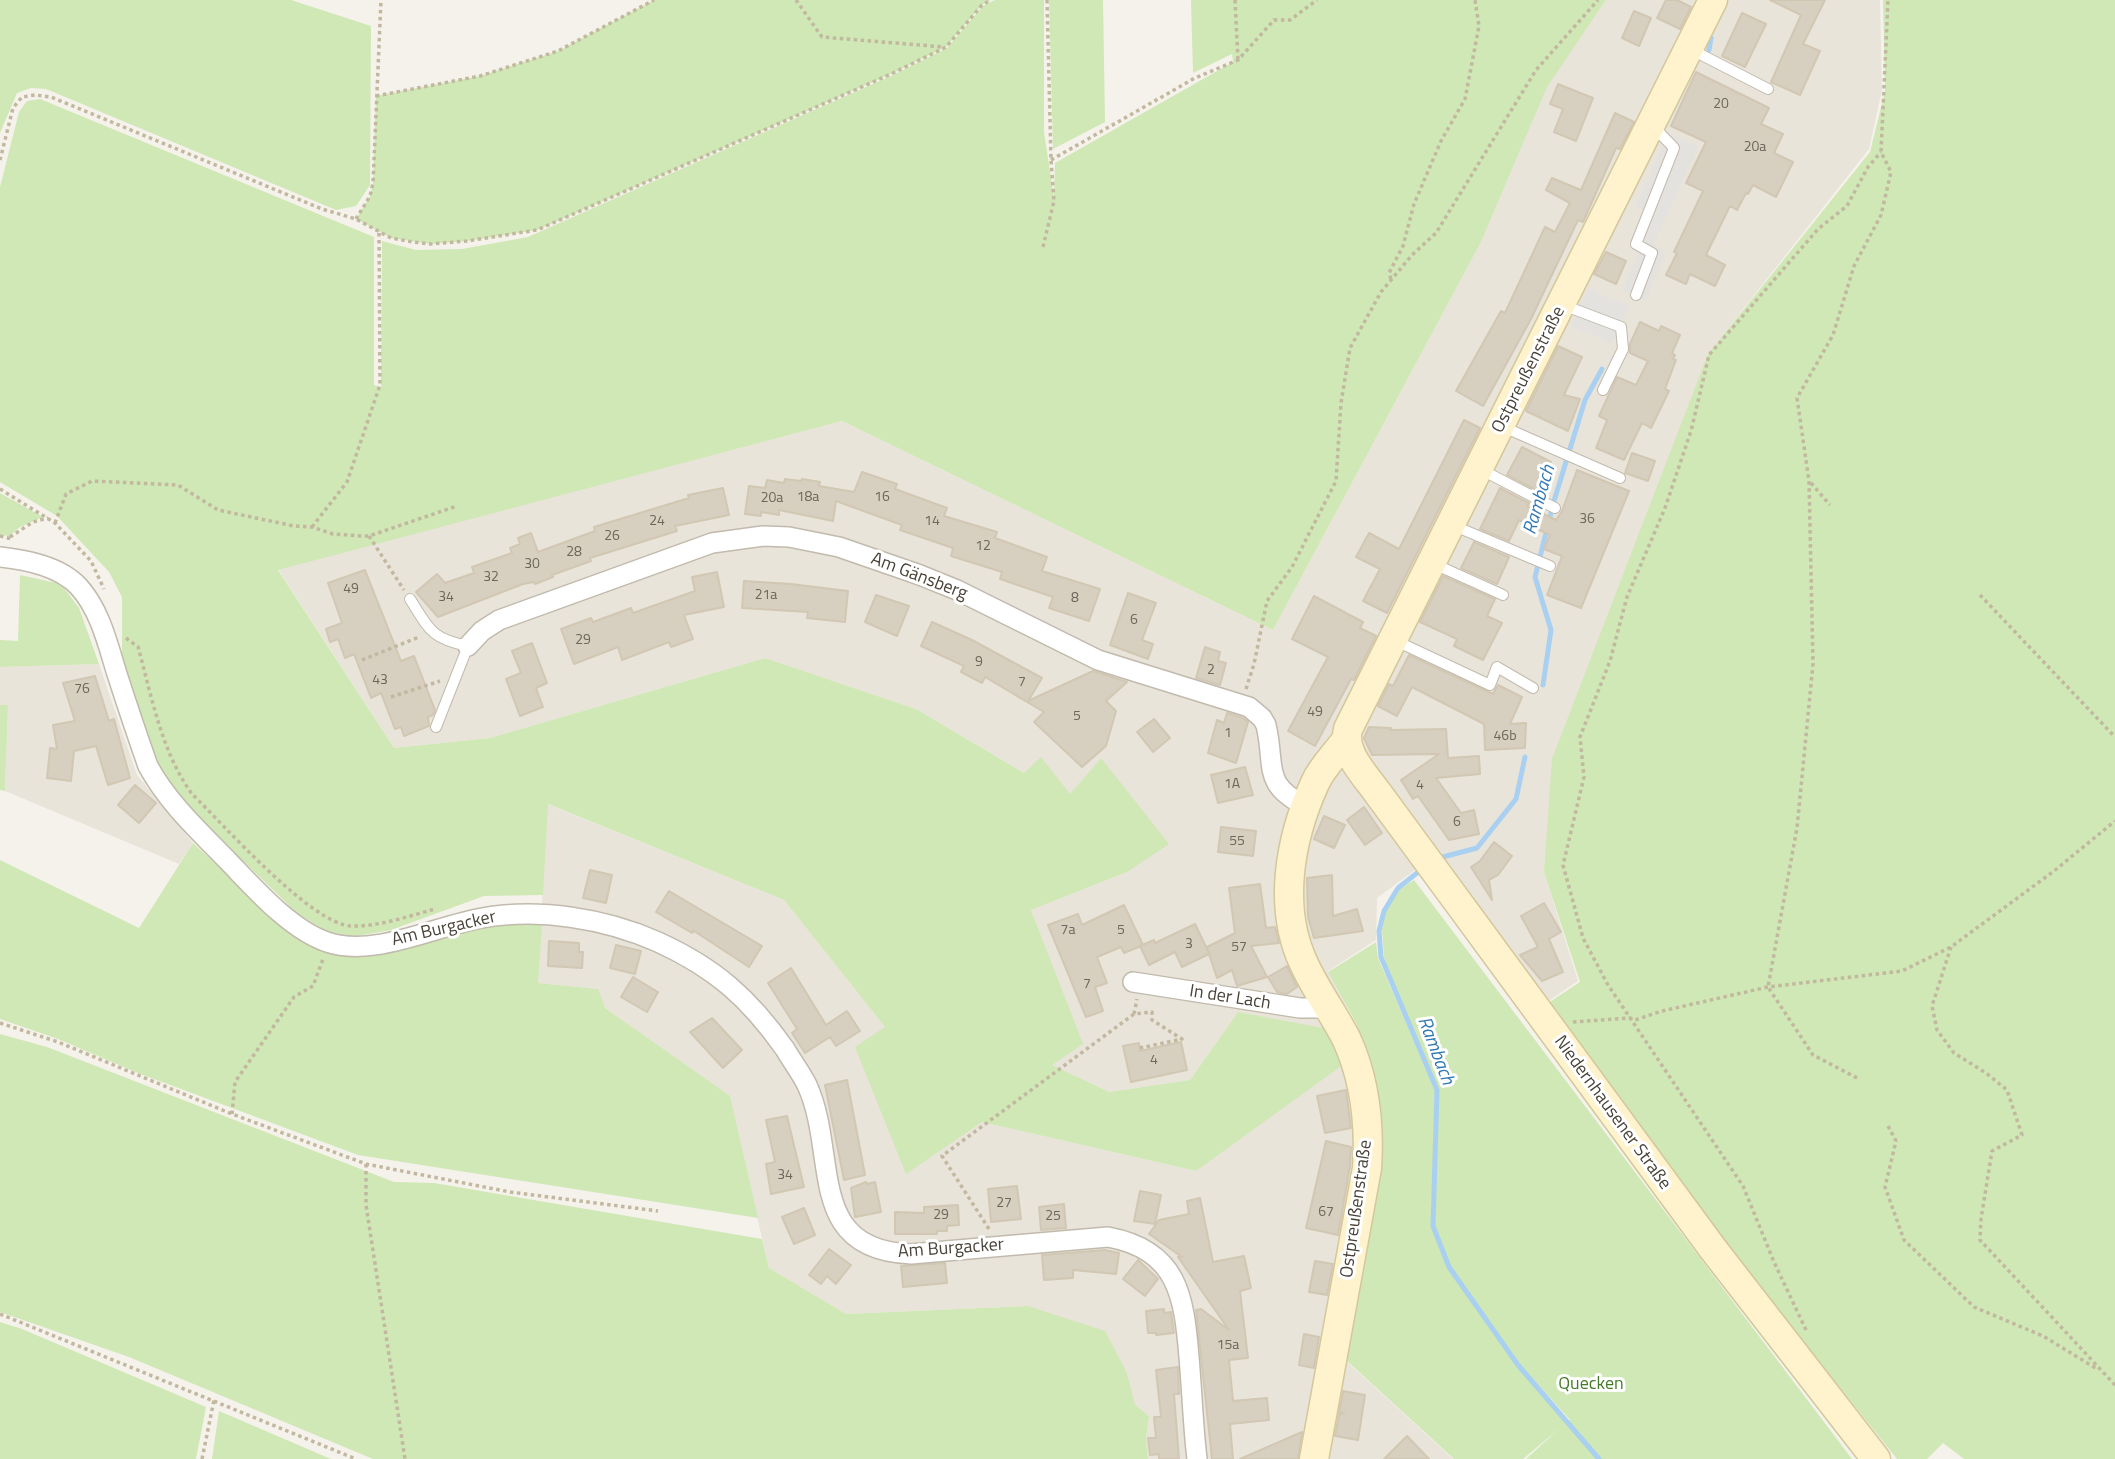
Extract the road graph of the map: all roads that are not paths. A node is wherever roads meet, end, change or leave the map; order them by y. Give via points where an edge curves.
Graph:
1 (1713, 0) edge
2 (1689, 48) junction
3 (1768, 89) dead end
4 (1652, 125) junction
5 (1636, 295) dead end
6 (1562, 304) junction
7 (1603, 390) dead end
8 (1501, 426) junction
9 (1479, 469) junction
10 (1620, 478) dead end
11 (1552, 507) dead end
12 (1451, 525) junction
13 (0, 557) edge
14 (1541, 562) dead end
15 (1432, 563) junction
16 (1503, 595) dead end
17 (410, 599) road end
18 (1393, 640) junction
19 (468, 646) junction
20 (1533, 688) dead end
21 (436, 727) dead end
22 (1351, 751) junction
23 (1307, 807) junction
24 (1133, 982) dead end
25 (1328, 1007) junction
26 (1197, 1459) edge
27 (1314, 1459) edge
28 (1876, 1459) edge

1 - 2 main road, Ostpreußenstraße
2 - 3 lane
2 - 4 main road, Ostpreußenstraße
4 - 5 lane via 1674,148 1636,244 1651,253
4 - 6 main road, Ostpreußenstraße
6 - 7 lane via 1621,327 1623,349
6 - 8 main road, Ostpreußenstraße
8 - 9 main road, Ostpreußenstraße
8 - 10 lane
9 - 11 lane
9 - 12 main road, Ostpreußenstraße
12 - 14 lane
12 - 15 main road, Ostpreußenstraße
13 - 26 street, Am Burgacker via 47,567 78,586 102,628 159,785 245,878 311,935 328,943 368,946 511,914 543,914 626,929 723,980 763,1018 807,1085 836,1213 858,1239 890,1253 911,1254 1108,1237 1127,1240 1162,1261 1182,1296
15 - 16 lane
15 - 18 main road, Ostpreußenstraße
17 - 19 lane via 430,632
18 - 20 lane via 1490,685 1497,667
18 - 22 main road, Ostpreußenstraße via 1348,729
19 - 21 lane
19 - 23 street, Am Gänsberg via 499,620 688,550 737,538 789,537 839,547 920,575 1098,660 1256,712 1266,725 1277,786
22 - 23 main road, Ostpreußenstraße via 1321,774
22 - 28 main road, Niedernhausener Straße via 1417,848 1719,1257
23 - 25 main road, Ostpreußenstraße via 1291,859 1290,913 1304,964
24 - 25 street, In der Lach via 1300,1008
25 - 27 main road, Ostpreußenstraße via 1361,1079 1368,1147

